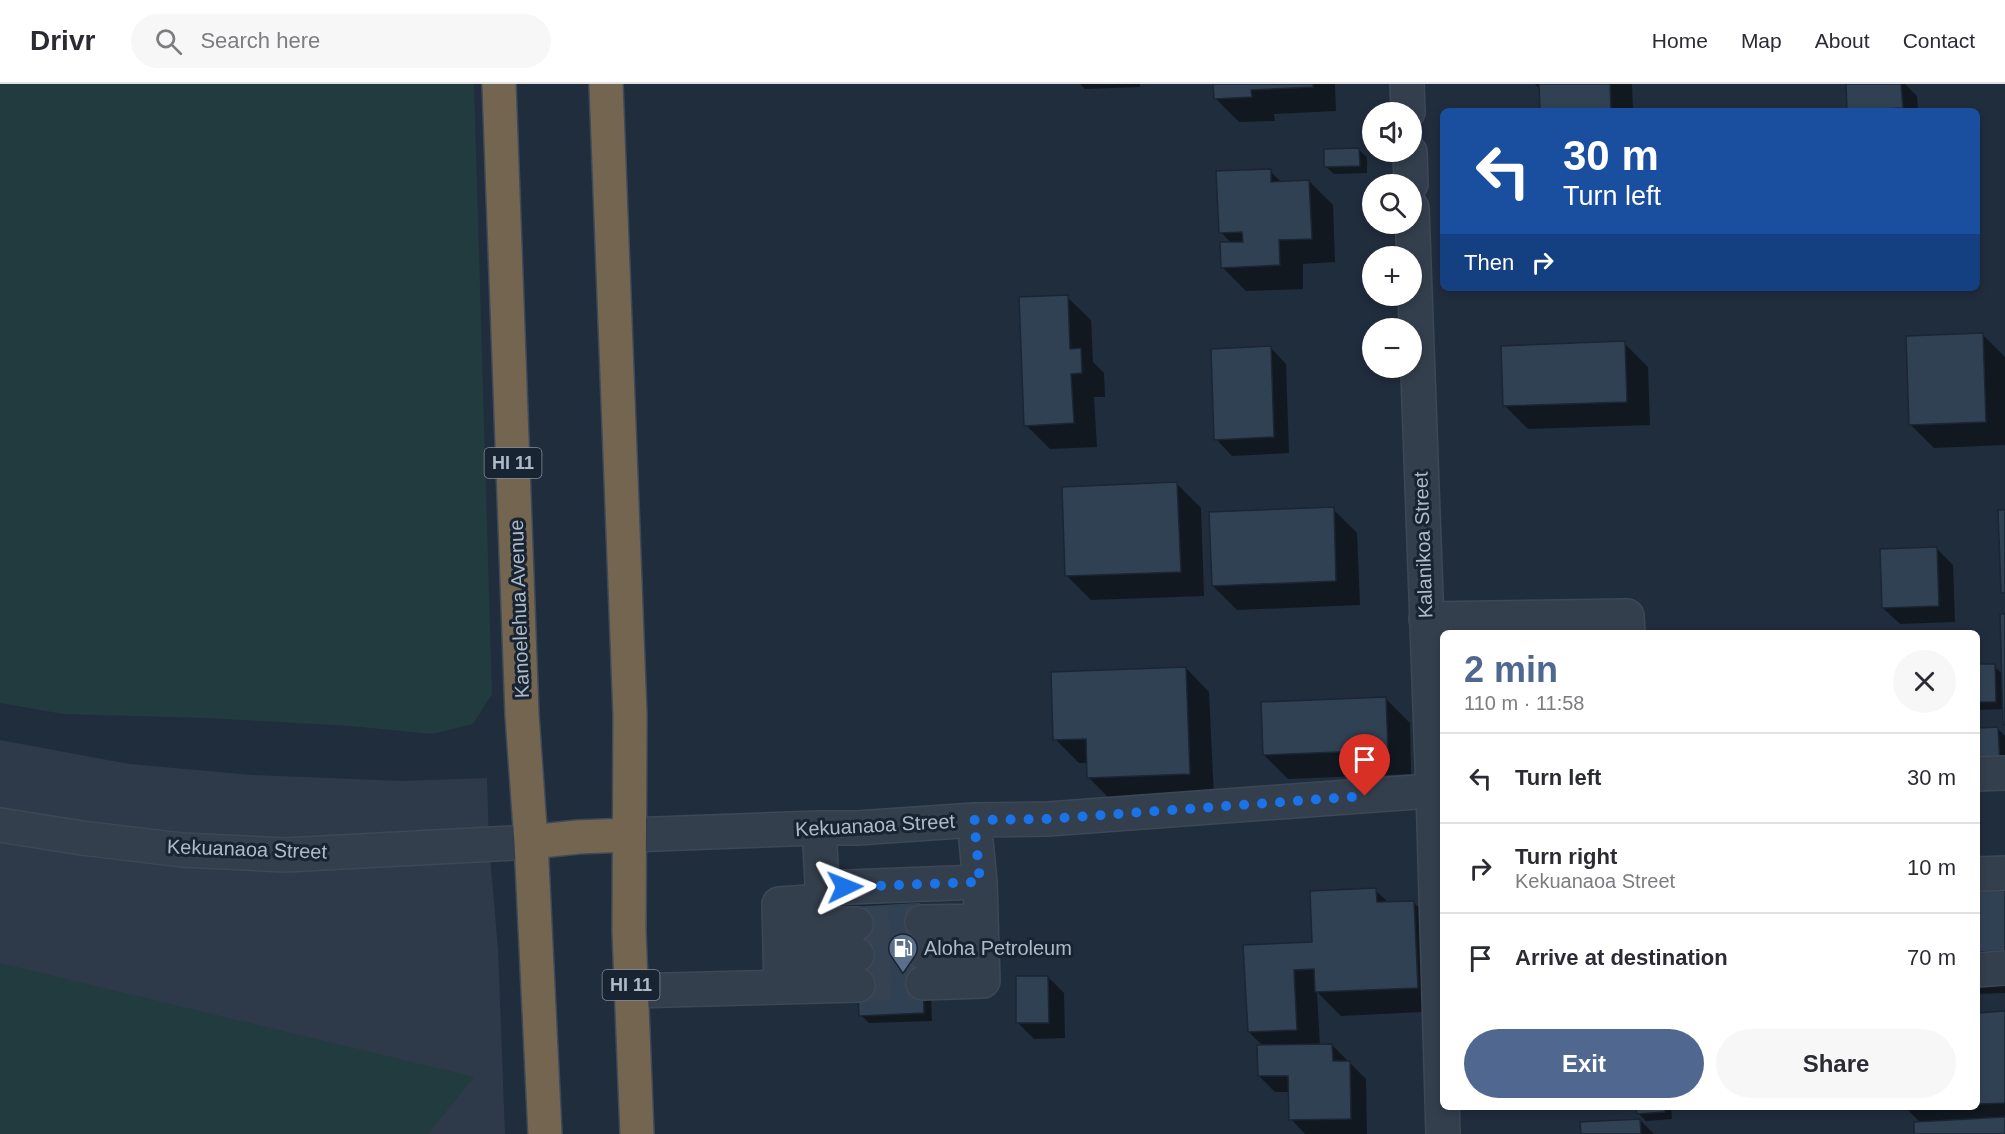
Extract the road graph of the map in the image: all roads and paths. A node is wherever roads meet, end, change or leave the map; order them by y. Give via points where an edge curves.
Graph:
1 (499, 84) edge
2 (606, 84) edge
3 (1407, 84) edge
4 (1408, 102) edge
5 (1413, 234) edge
6 (1426, 619) junction
7 (1628, 630) edge
8 (2005, 773) edge
9 (1980, 774) edge
10 (1438, 790) edge
11 (974, 820) junction
12 (0, 825) edge
13 (819, 828) junction
14 (629, 836) junction
15 (531, 842) junction
16 (2005, 873) edge
17 (1980, 874) edge
18 (980, 882) junction
19 (822, 888) junction
20 (780, 925) junction
21 (1440, 928) edge
22 (982, 936) junction
23 (2005, 969) edge
24 (1980, 970) edge
25 (781, 972) junction
26 (631, 991) junction
27 (1443, 1110) edge
28 (545, 1134) edge
29 (637, 1134) edge
30 (1443, 1134) edge

1 - 15 highway, Kanoelehua Avenue / HI 11 via 522,715
2 - 14 highway, HI 11 via 630,715
3 - 4 street
5 - 6 street, Kalanikoa Street
6 - 7 street via 1627,616
6 - 10 street, Kalanikoa Street
8 - 9 street
10 - 11 street, Kekuanaoa Street via 1048,819
10 - 21 street, Kalanikoa Street
11 - 13 street, Kekuanaoa Street
11 - 18 street
12 - 15 street, Kekuanaoa Street via 182,850 285,855
13 - 14 street, Kekuanaoa Street
13 - 19 street
14 - 15 highway
14 - 26 highway, HI 11
15 - 28 highway, Kanoelehua Avenue / HI 11
16 - 17 street
18 - 19 street
18 - 22 street
19 - 20 street via 823,901 779,904
20 - 25 street
20 - 25 street via 857,955
22 - 22 street via 923,952 983,981
23 - 24 street
25 - 26 street
26 - 29 highway, HI 11
27 - 30 street, Kalanikoa Street

